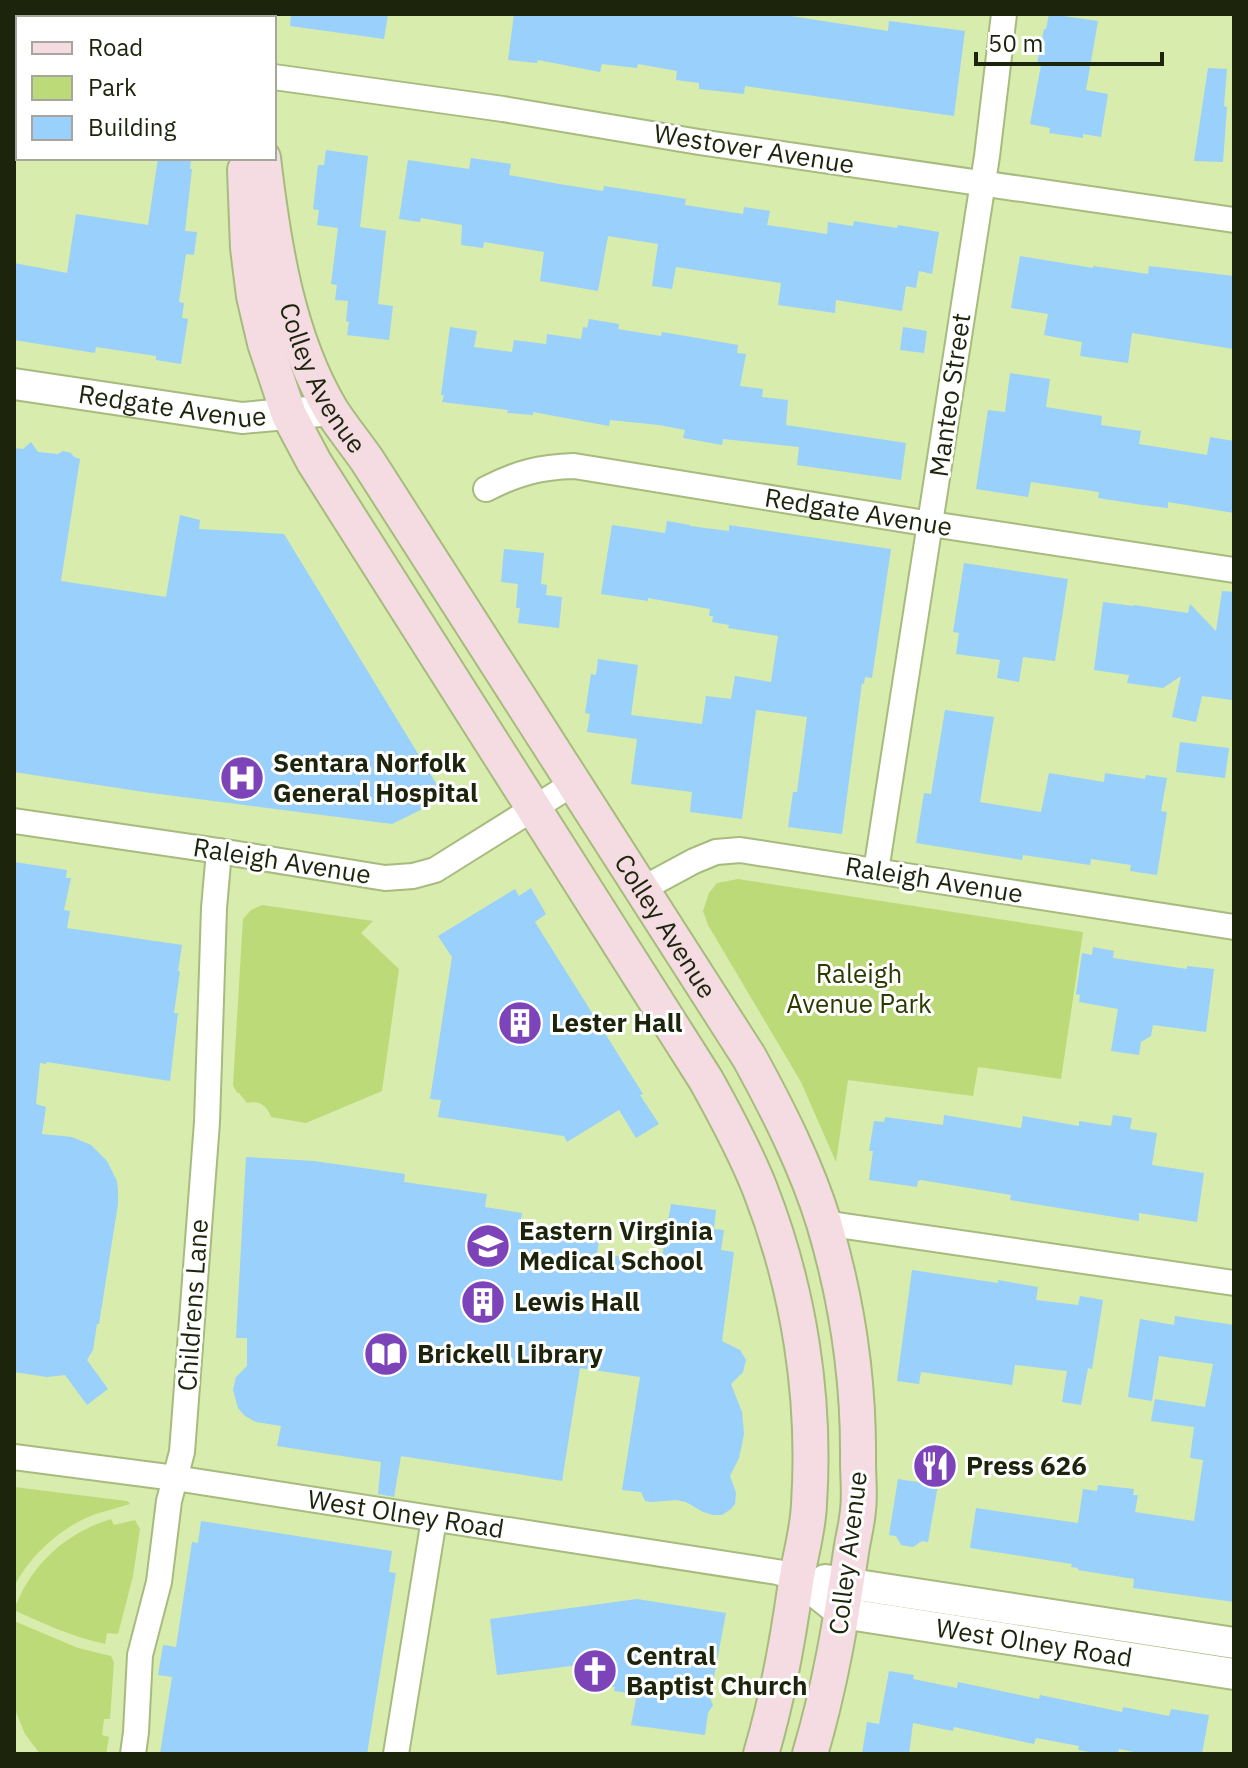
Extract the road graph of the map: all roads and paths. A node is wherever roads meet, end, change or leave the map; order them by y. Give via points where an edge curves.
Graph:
1 (1004, 14) edge
2 (276, 77) edge
3 (247, 160) edge
4 (263, 160) edge
5 (982, 183) junction
6 (1234, 220) edge
7 (14, 384) edge
8 (332, 410) junction
9 (289, 415) junction
10 (486, 489) dead end
11 (931, 524) junction
12 (1234, 570) edge
13 (574, 783) junction
14 (534, 809) junction
15 (14, 821) edge
16 (219, 851) junction
17 (876, 871) junction
18 (642, 889) junction
19 (1234, 927) edge
20 (824, 1223) junction
21 (1234, 1283) edge
22 (14, 1457) edge
23 (175, 1478) junction
24 (434, 1519) junction
25 (797, 1577) junction
26 (844, 1598) junction
27 (1234, 1643) edge
28 (1234, 1674) edge
29 (133, 1754) edge
30 (396, 1754) edge
31 (761, 1754) edge
32 (810, 1754) edge

1 - 5 street, Manteo Street
2 - 5 street, Westover Avenue
3 - 9 main road, Colley Avenue via 254,296
4 - 8 main road, Colley Avenue via 289,305
5 - 6 street, Westover Avenue
5 - 11 street, Manteo Street
7 - 9 street, Redgate Avenue via 242,418
8 - 9 street, Redgate Avenue
8 - 13 main road, Colley Avenue
9 - 14 main road, Colley Avenue
10 - 11 street, Redgate Avenue via 545,467 574,466
11 - 12 street, Redgate Avenue
11 - 17 street, Manteo Street
13 - 14 street, Raleigh Avenue
13 - 18 main road, Colley Avenue
14 - 16 street, Raleigh Avenue via 435,870 413,876 385,878
14 - 25 main road, Colley Avenue via 706,1080 768,1212 798,1316 807,1378 809,1506
15 - 16 street, Raleigh Avenue
16 - 23 street, Childrens Lane via 206,1136 182,1452
17 - 18 street, Raleigh Avenue via 740,850 716,852
17 - 19 street, Raleigh Avenue
18 - 20 main road, Colley Avenue via 749,1057 781,1116
20 - 21 street
20 - 26 main road, Colley Avenue via 843,1300 858,1435 858,1509
22 - 23 street, West Olney Road
23 - 24 street, West Olney Road
23 - 29 street, Childrens Lane via 159,1582 140,1655
24 - 25 street, West Olney Road
24 - 30 street
25 - 26 street, West Olney Road
25 - 31 main road, Colley Avenue
26 - 27 street, West Olney Road via 884,1590
26 - 28 street, West Olney Road
26 - 32 main road, Colley Avenue

